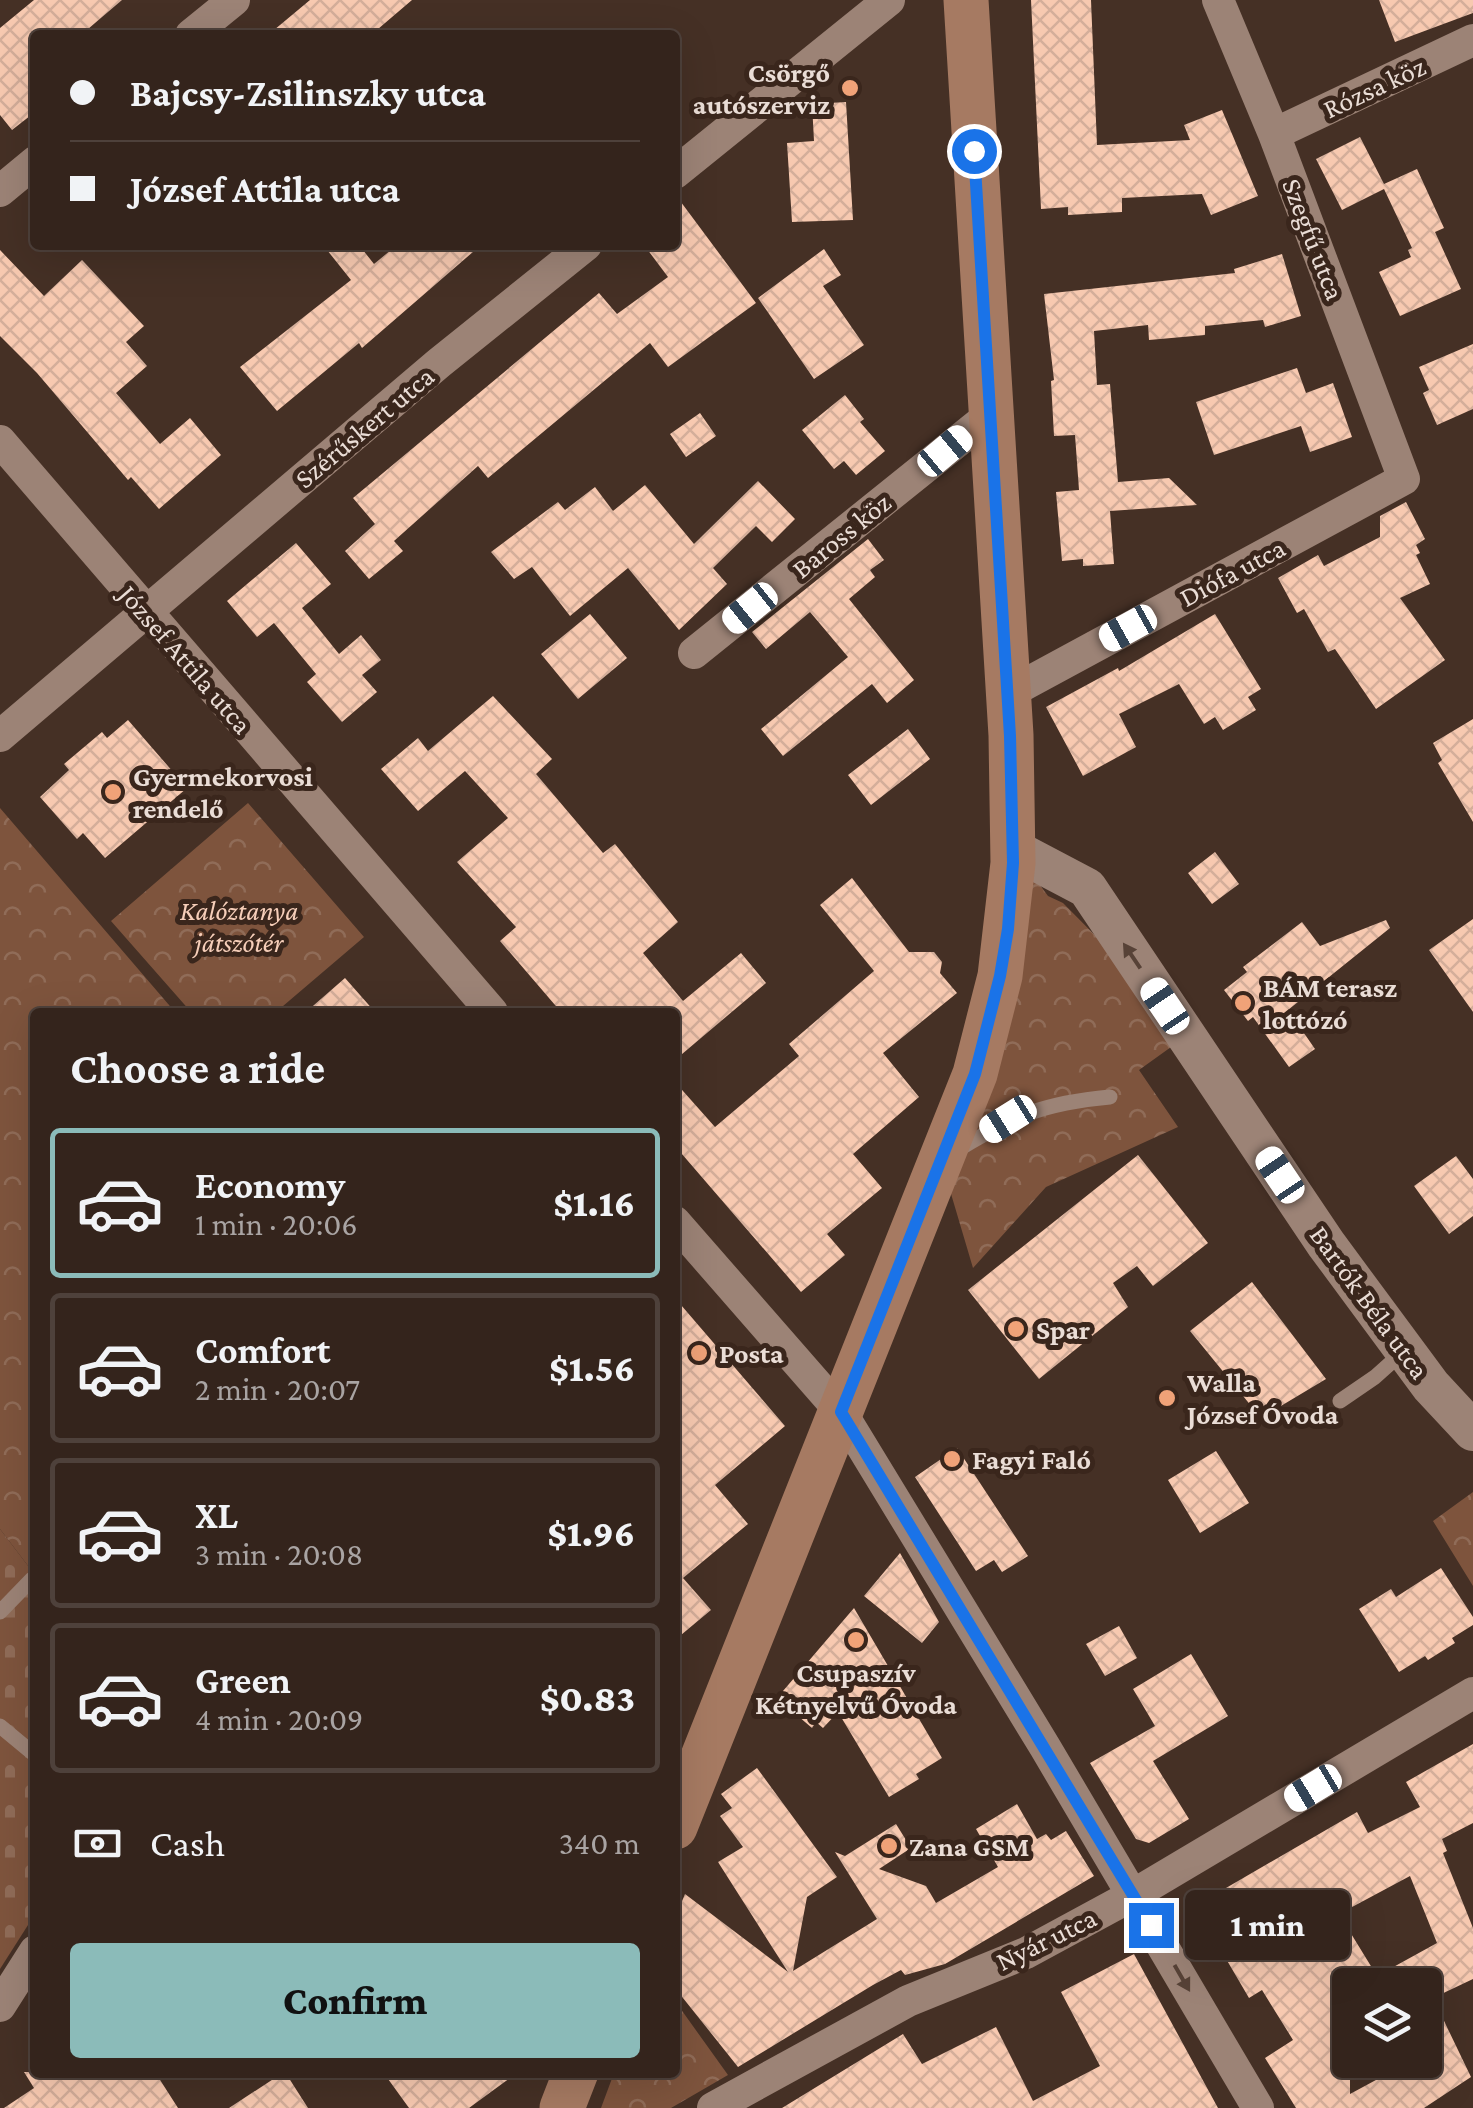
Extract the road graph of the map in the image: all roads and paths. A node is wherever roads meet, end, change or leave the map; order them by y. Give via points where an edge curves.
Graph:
1 (234, 0) edge
2 (889, 0) edge
3 (966, 0) edge
4 (1218, 0) edge
5 (197, 30) edge
6 (1473, 40) edge
7 (1274, 134) junction
8 (30, 166) edge
9 (680, 169) edge
10 (0, 191) edge
11 (580, 250) edge
12 (989, 416) junction
13 (0, 440) edge
14 (1404, 480) joint
15 (145, 612) junction
16 (694, 653) dead end
17 (1007, 694) junction
18 (0, 736) edge
19 (1013, 849) junction
20 (489, 1008) edge
21 (1110, 1097) dead end
22 (942, 1160) junction
23 (680, 1228) edge
24 (1404, 1351) junction
25 (1340, 1401) dead end
26 (841, 1412) junction
27 (1473, 1430) edge
28 (30, 1580) edge
29 (0, 1612) edge
30 (1473, 1693) edge
31 (0, 1726) edge
32 (30, 1751) edge
33 (680, 1814) edge
34 (1133, 1895) junction
35 (30, 1959) edge
36 (0, 2006) edge
37 (574, 2078) edge
38 (562, 2108) edge
39 (713, 2108) edge
40 (1258, 2108) edge

1 - 5 street
2 - 9 street
3 - 12 main road
4 - 7 street, Szegfű utca
6 - 7 street, Rózsa köz
7 - 14 street, Szegfű utca
8 - 10 street
11 - 15 street, Szérűskert utca
12 - 16 street, Baross köz
12 - 17 main road
13 - 15 street, József Attila utca
14 - 17 street, Diófa utca
15 - 18 street, Szérűskert utca
15 - 20 street, József Attila utca
17 - 19 main road
19 - 22 main road via 1000,976 975,1074
24 -> 19 street, Bartók Béla utca via 1086,888
21 - 22 lane via 1072,1100 1008,1119
22 - 26 main road
23 - 26 street
24 - 25 lane
24 - 27 street, Bartók Béla utca
26 - 33 main road
26 - 34 street
28 - 29 lane
30 - 34 street, Nyár utca
31 - 32 lane
34 - 39 street, Nyár utca via 1026,1952 908,2001
34 -> 40 street
35 - 36 street
37 - 38 main road

